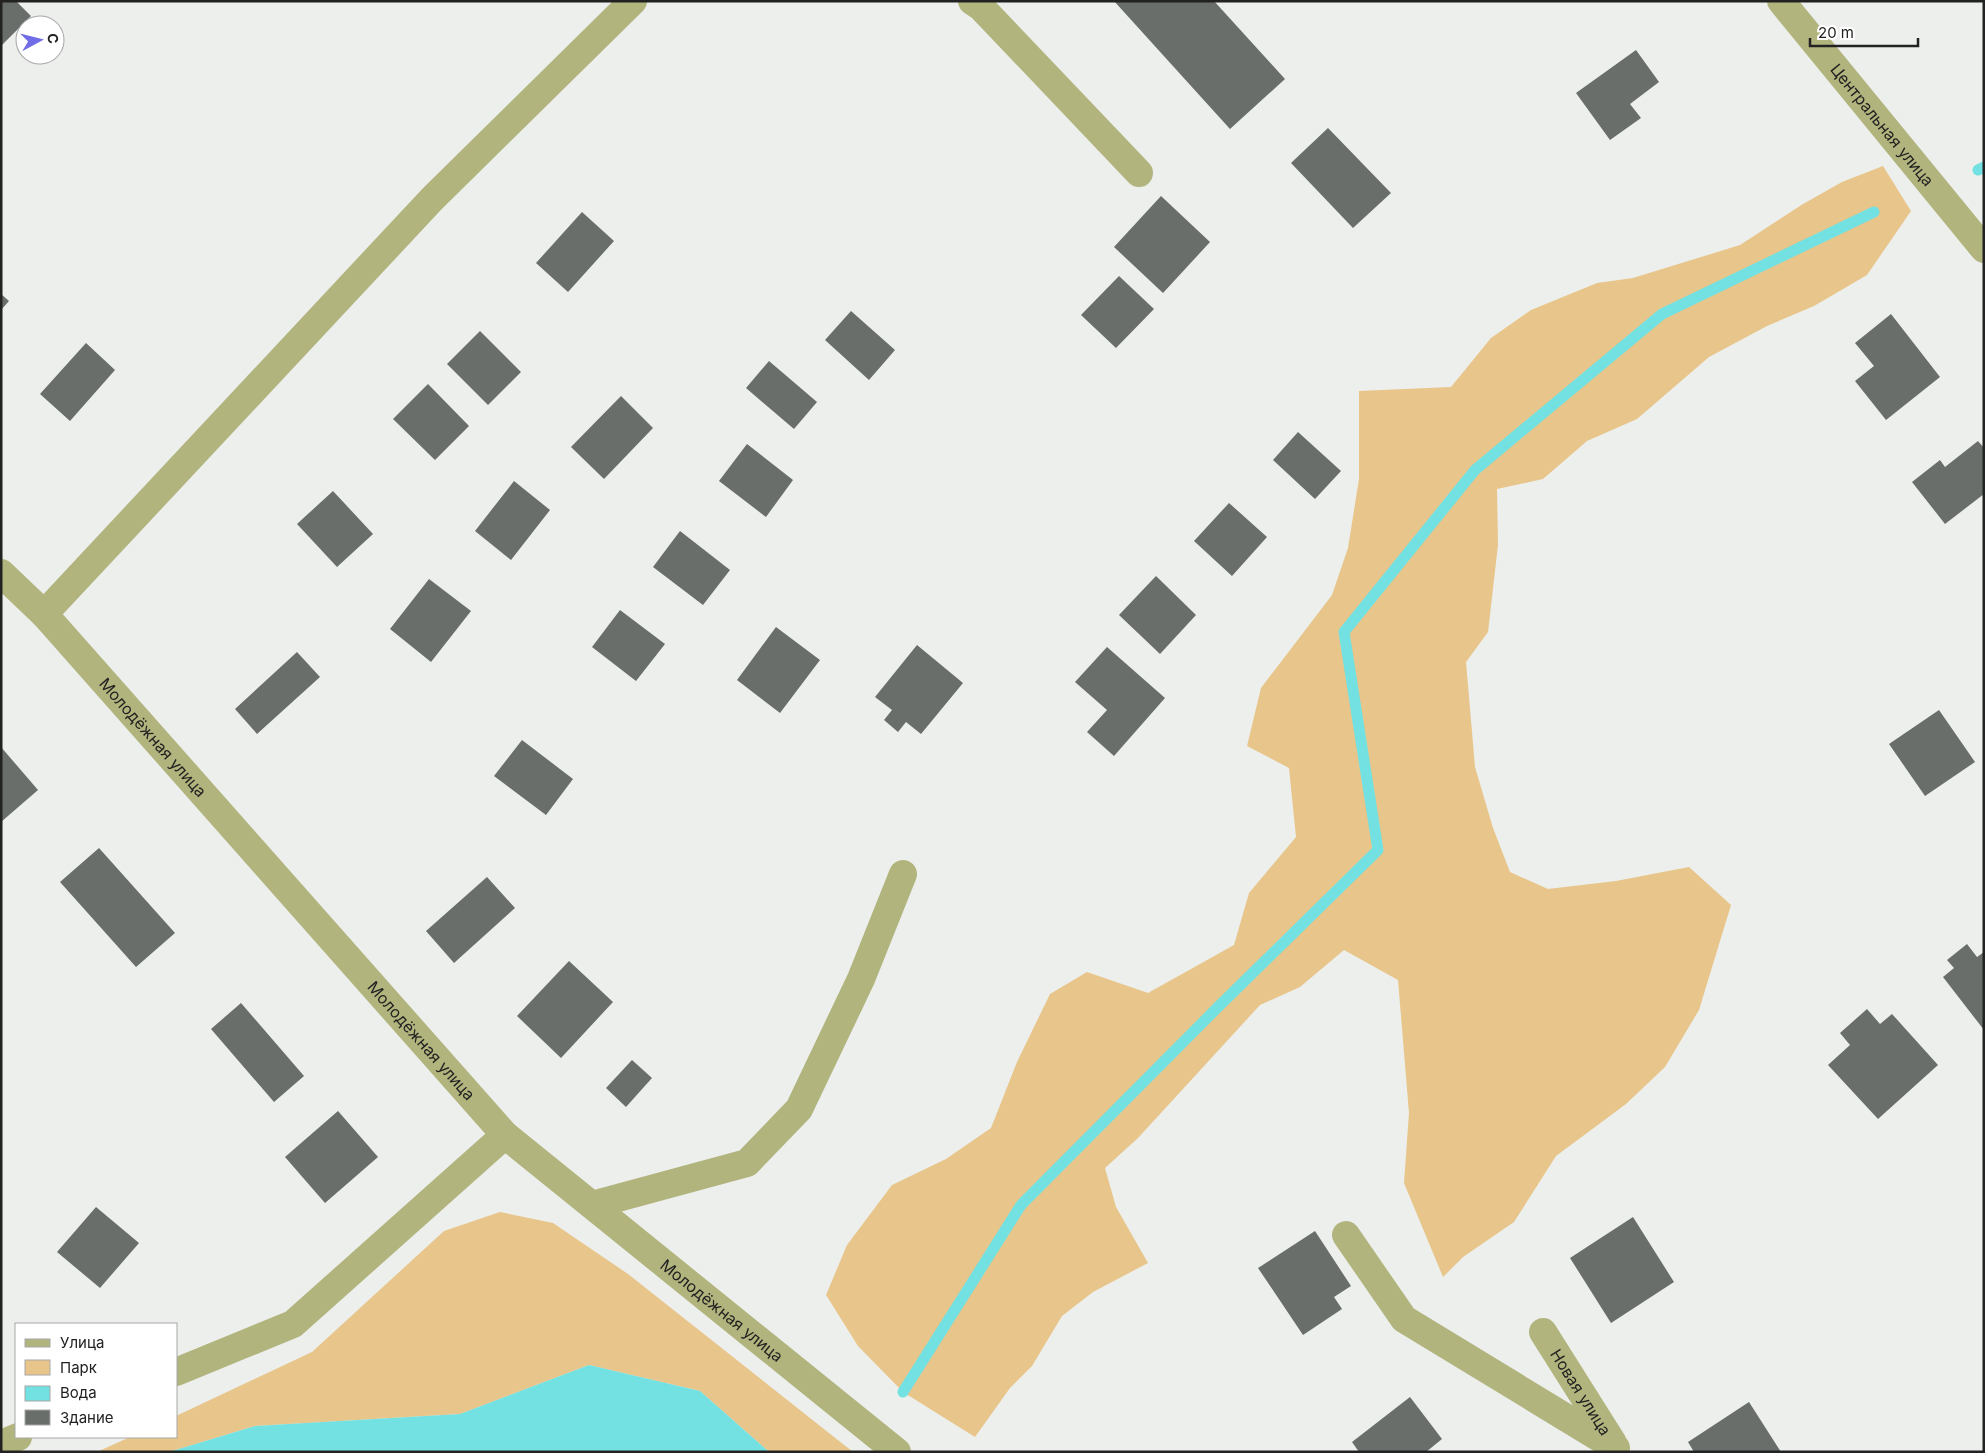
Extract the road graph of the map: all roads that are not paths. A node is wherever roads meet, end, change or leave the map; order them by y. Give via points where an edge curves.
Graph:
1 (632, 1) edge
2 (972, 1) edge
3 (1781, 1) edge
4 (1139, 173) dead end
5 (1984, 249) edge
6 (1, 572) edge
7 (44, 614) junction
8 (903, 874) dead end
9 (505, 1135) junction
10 (592, 1205) junction
11 (1346, 1235) dead end
12 (1543, 1332) dead end
13 (178, 1371) edge
14 (16, 1438) edge
15 (1, 1444) edge
16 (1618, 1450) edge
17 (896, 1452) edge

1 - 7 street via 432,199
2 - 4 street via 981,6
3 - 5 street, Центральная улица
6 - 7 street, Молодёжная улица
7 - 9 street, Молодёжная улица
8 - 10 street via 861,979 799,1109 747,1164
9 - 10 street, Молодёжная улица
9 - 13 street via 293,1324
10 - 17 street, Молодёжная улица
11 - 16 street via 1404,1319
12 - 16 street, Новая улица
14 - 15 street

